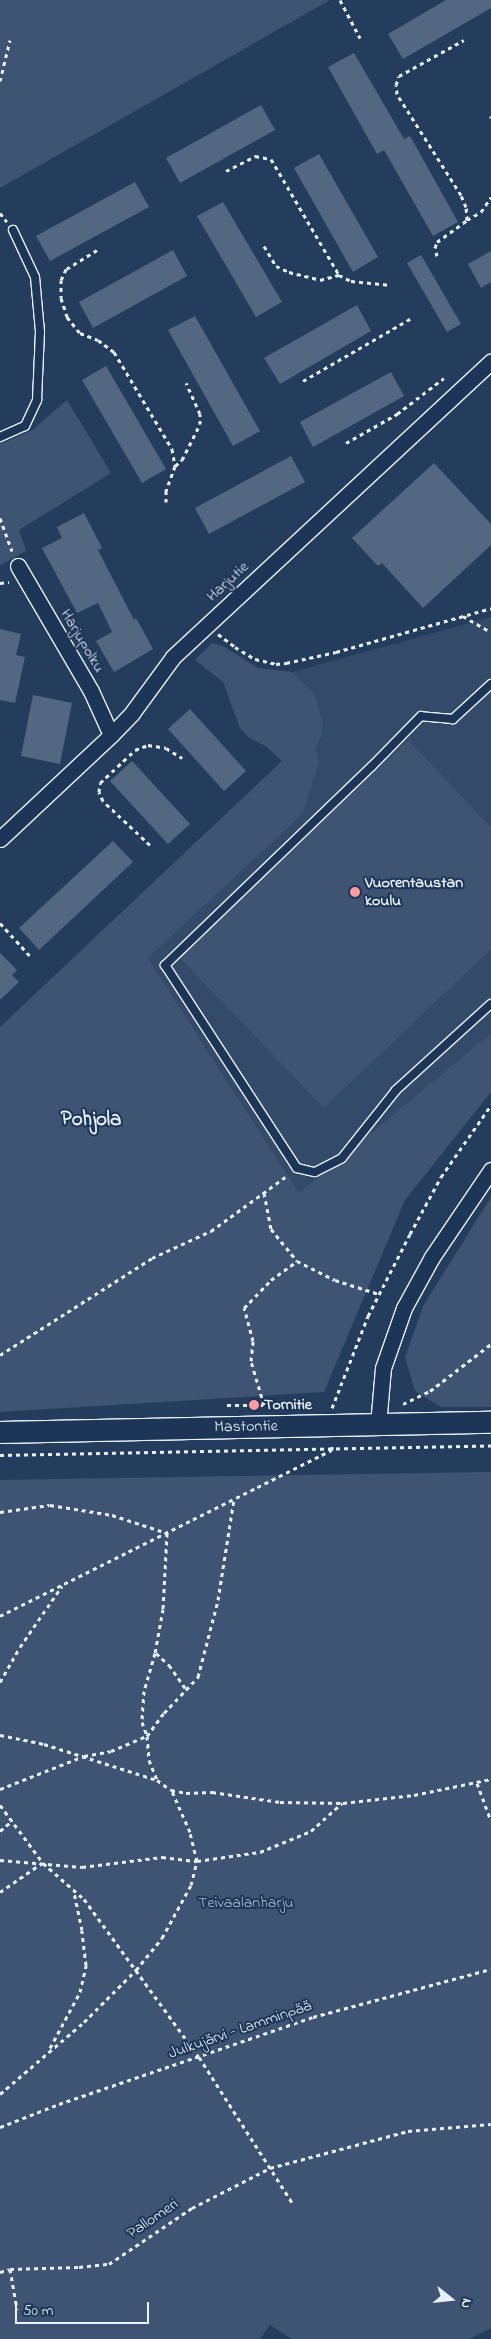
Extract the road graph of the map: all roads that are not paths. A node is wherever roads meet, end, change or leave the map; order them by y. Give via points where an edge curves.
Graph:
1 (13, 230) dead end
2 (491, 361) edge
3 (0, 437) edge
4 (18, 566) road end
5 (491, 684) edge
6 (111, 735) junction
7 (0, 838) edge
8 (491, 1004) edge
9 (491, 1170) edge
10 (491, 1422) edge
11 (378, 1425) junction
12 (0, 1432) edge

1 - 3 lane via 35,277 40,332 37,400 25,426
2 - 6 street, Harjutie via 173,657 132,713
4 - 6 street, Harjupolku via 91,692
5 - 8 lane via 453,720 421,716 165,965 297,1168 315,1172 342,1158 396,1090
6 - 7 street, Harjutie
9 - 11 street via 432,1257 404,1308 383,1368
10 - 11 main road, Mastontie
11 - 12 main road, Mastontie

